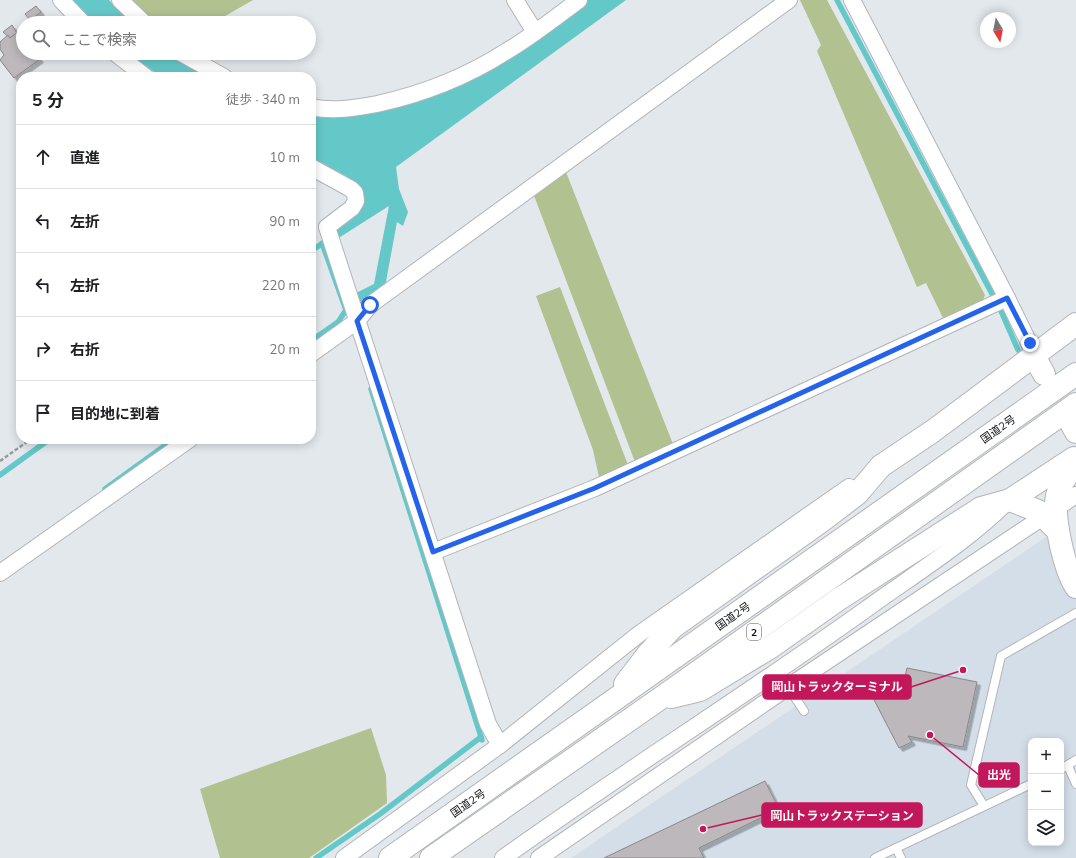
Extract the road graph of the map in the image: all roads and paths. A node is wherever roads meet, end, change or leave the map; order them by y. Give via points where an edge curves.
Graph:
1 (61, 0) edge
2 (120, 0) edge
3 (515, 0) edge
4 (579, 0) edge
5 (789, 0) edge
6 (852, 0) edge
7 (76, 16) edge
8 (137, 16) edge
9 (535, 32) junction
10 (124, 60) edge
11 (193, 60) edge
12 (140, 72) edge
13 (215, 72) edge
14 (316, 108) edge
15 (316, 169) edge
16 (1000, 301) junction
17 (1076, 324) edge
18 (352, 325) junction
19 (316, 350) edge
20 (1039, 365) junction
21 (1076, 374) edge
22 (1075, 420) edge
23 (24, 444) edge
24 (183, 444) edge
25 (1076, 456) edge
26 (0, 461) edge
27 (1076, 463) edge
28 (880, 466) junction
29 (1076, 495) edge
30 (1010, 500) junction
31 (1053, 518) junction
32 (433, 552) junction
33 (0, 573) edge
34 (1076, 587) edge
35 (1076, 613) edge
36 (777, 671) junction
37 (788, 687) junction
38 (658, 700) junction
39 (612, 701) junction
40 (804, 711) dead end
41 (500, 745) junction
42 (1076, 760) edge
43 (1065, 767) edge
44 (1076, 784) edge
45 (1028, 785) edge
46 (984, 806) junction
47 (896, 848) junction
48 (344, 858) edge
49 (390, 858) edge
50 (431, 858) edge
51 (503, 858) edge
52 (539, 858) edge
53 (875, 858) edge
54 (901, 858) edge

1 - 7 street
2 - 8 street
3 - 9 street
4 - 9 street
5 - 18 street via 370,305
6 - 16 street
9 - 14 street via 509,51 478,68 432,88 399,99 356,108
10 - 12 street
11 - 13 street
15 - 18 street via 355,193 356,201 352,208 327,227
16 - 20 street via 1030,343
16 - 32 street via 595,488
17 - 20 main road
18 - 19 street
18 - 32 street
20 - 28 main road
21 - 39 main road, 国道2号 / 2
22 - 38 main road, 2
23 - 26 path
24 - 33 street
25 - 30 main road
27 - 31 main road via 1060,486
28 - 39 main road via 857,494 673,627 648,654
28 - 41 street via 639,634
29 - 31 street
30 - 31 main road
30 - 36 street via 970,534
30 - 38 main road via 981,508 839,599 771,647 700,690
31 - 34 main road
31 - 37 street
32 - 41 street via 488,724
35 - 46 lane via 1001,656 971,785
36 - 37 street
36 - 51 street
37 - 40 lane
37 - 52 street
38 - 50 main road, 2
39 - 49 main road, 国道2号 / 2
41 - 48 street
42 - 43 lane
43 - 44 lane
45 - 46 lane
46 - 47 lane
47 - 53 lane
47 - 54 lane

